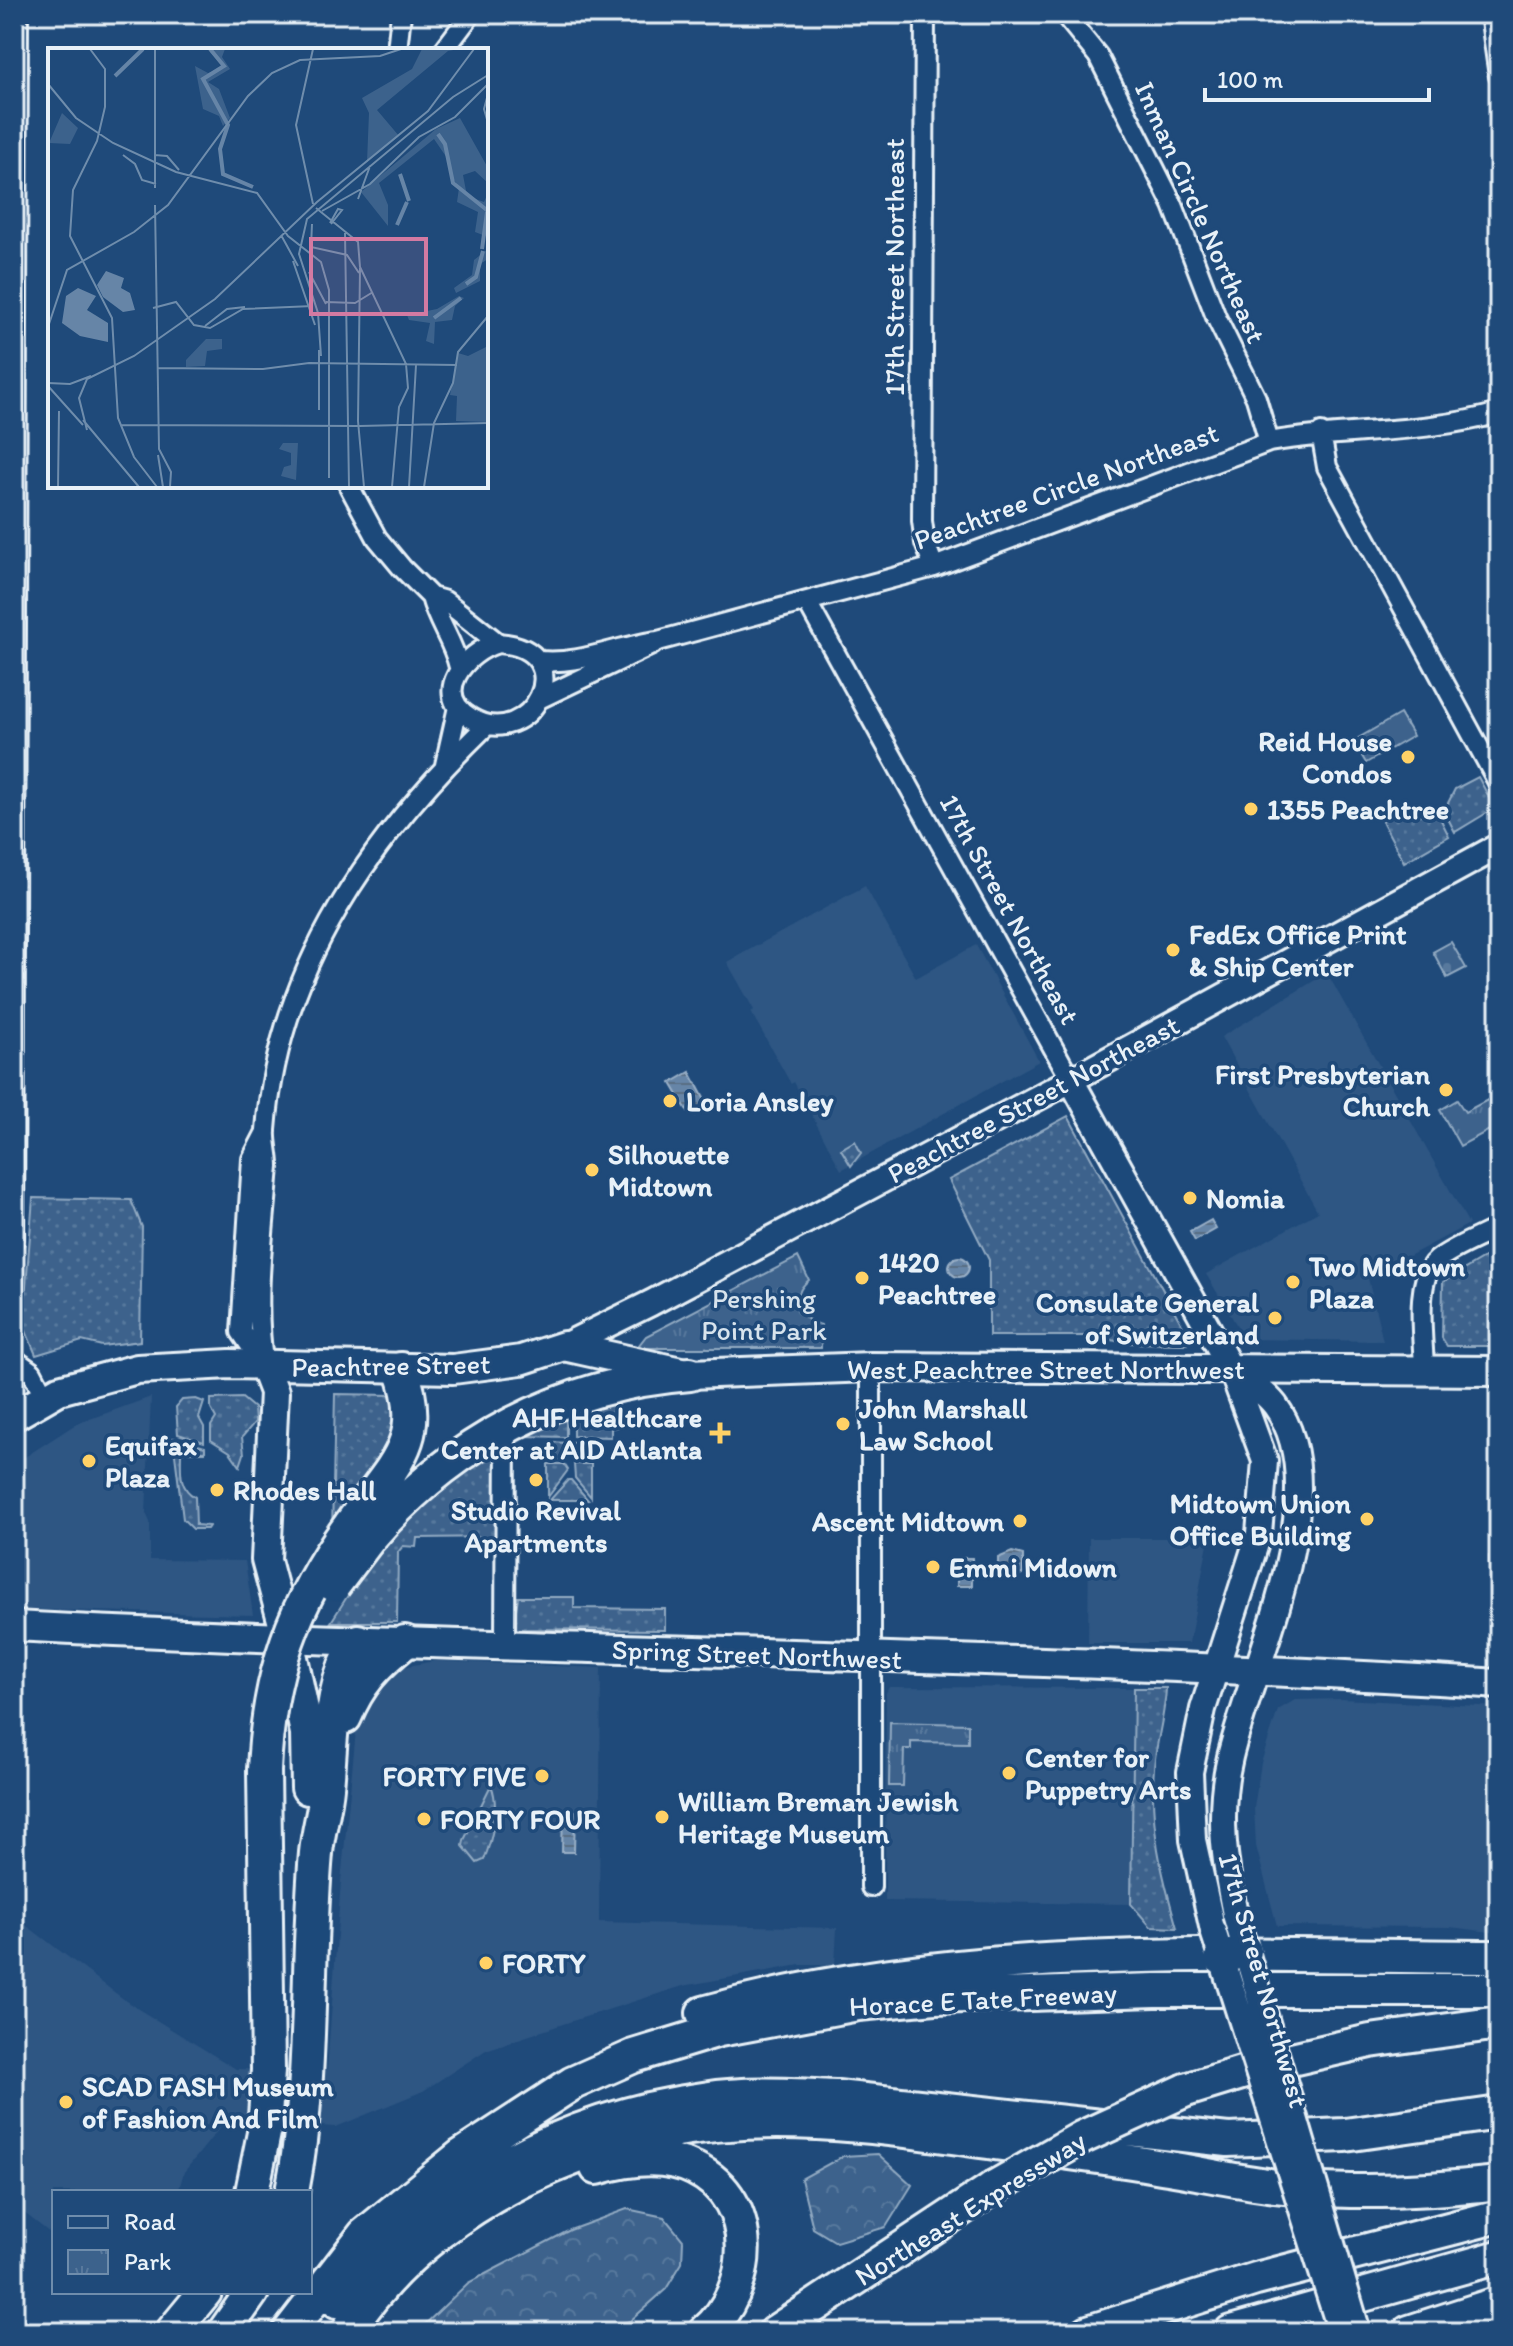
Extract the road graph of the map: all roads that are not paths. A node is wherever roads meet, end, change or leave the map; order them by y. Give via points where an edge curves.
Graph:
1 (18, 14) edge
2 (401, 14) edge
3 (471, 14) edge
4 (925, 14) edge
5 (1064, 14) edge
6 (1490, 14) edge
7 (397, 48) edge
8 (446, 48) edge
9 (1499, 76) edge
10 (1499, 413) edge
11 (1321, 433) junction
12 (1269, 442) junction
13 (16, 481) edge
14 (350, 488) edge
15 (934, 567) junction
16 (431, 597) junction
17 (807, 602) junction
18 (658, 641) junction
19 (498, 643) junction
20 (540, 661) junction
21 (459, 667) junction
22 (539, 699) junction
23 (458, 707) junction
24 (487, 725) junction
25 (445, 765) junction
26 (1499, 784) edge
27 (1499, 846) edge
28 (1071, 1080) junction
29 (1499, 1227) edge
30 (14, 1240) edge
31 (564, 1346) junction
32 (14, 1359) edge
33 (264, 1366) junction
34 (871, 1367) junction
35 (401, 1369) junction
36 (1232, 1371) junction
37 (1424, 1371) junction
38 (1499, 1371) edge
39 (690, 1374) junction
40 (24, 1404) edge
41 (506, 1425) junction
42 (359, 1532) junction
43 (14, 1626) edge
44 (287, 1639) junction
45 (358, 1641) junction
46 (405, 1642) junction
47 (505, 1645) junction
48 (871, 1658) junction
49 (1216, 1668) junction
50 (1256, 1671) junction
51 (1499, 1684) edge
52 (329, 1766) junction
53 (316, 1851) junction
54 (871, 1887) dead end
55 (1499, 1951) edge
56 (1233, 1955) junction
57 (1499, 1957) edge
58 (1499, 1990) edge
59 (1499, 2023) edge
60 (1499, 2113) edge
61 (1499, 2183) edge
62 (422, 2186) junction
63 (252, 2190) edge
64 (292, 2190) edge
65 (1499, 2216) edge
66 (1499, 2257) edge
67 (203, 2294) edge
68 (251, 2294) edge
69 (1499, 2303) edge
70 (172, 2332) edge
71 (224, 2332) edge
72 (289, 2332) edge
73 (312, 2332) edge
74 (347, 2332) edge
75 (357, 2332) edge
76 (705, 2332) edge
77 (775, 2332) edge
78 (1088, 2332) edge
79 (1231, 2332) edge
80 (1341, 2332) edge
81 (1358, 2332) edge
82 (1409, 2332) edge

1 - 13 street
2 - 7 street
3 - 8 street
4 - 15 street, 17th Street Northeast via 922,521
5 - 12 street, Inman Circle Northeast via 1098,56 1173,205 1216,317 1256,398
6 - 9 street
10 - 11 street, Peachtree Circle Northeast via 1414,429
11 - 12 street, Peachtree Circle Northeast
11 - 26 street via 1327,467
12 - 15 street, Peachtree Circle Northeast
13 - 30 street
14 - 16 street via 377,538
15 - 17 street, Peachtree Circle Northeast
16 - 19 street, Peachtree Circle Northeast via 445,601
16 - 21 street via 434,612 454,643
17 - 18 street, Peachtree Circle Northeast
17 - 28 street, 17th Street Northeast
18 - 20 street, Peachtree Circle Northeast via 562,663
18 - 22 street, Peachtree Circle Northeast
19 - 20 street, Peachtree Circle Northeast via 528,651
19 - 21 street
20 - 22 street via 544,686
21 - 23 street, Peachtree Circle Northeast
22 - 24 street, Peachtree Circle Northeast via 515,721
23 - 24 street
23 - 25 street, Peachtree Circle Northeast
24 - 25 street, Peachtree Circle Northeast
25 - 33 street, Peachtree Circle Northeast via 345,891 290,1013 266,1132 269,1163 258,1332
27 - 28 main road, Peachtree Street Northeast
28 - 31 main road, Peachtree Street Northeast
28 - 36 main road, 17th Street Northeast
29 - 37 street via 1437,1260 1424,1277
31 - 35 main road, Peachtree Street via 488,1366
31 - 39 main road, West Peachtree Street Northwest
32 - 40 street via 32,1372
33 - 35 main road, Peachtree Street
33 - 40 main road via 137,1369
33 - 44 main road via 274,1392 266,1560
34 - 36 main road, West Peachtree Street Northwest
34 - 39 main road, West Peachtree Street Northwest
34 - 48 street
35 - 42 highway via 411,1396 411,1430
36 - 37 main road, West Peachtree Street Northwest
36 - 49 main road, 17th Street Northwest via 1265,1461 1264,1502 1259,1534
36 - 50 main road, 17th Street Northwest via 1265,1395 1280,1414 1298,1487 1290,1557
37 - 38 main road, West Peachtree Street Northwest
39 - 41 highway via 648,1377 573,1396
41 - 42 highway
41 - 47 street
42 - 63 highway, bridge via 308,1633 264,1771 267,2103
43 - 44 main road, Spring Street Northwest
44 - 45 main road, Spring Street Northwest
44 - 53 highway via 307,1733
45 - 46 main road, Spring Street Northwest
45 - 52 highway via 343,1667
46 - 47 main road, Spring Street Northwest
46 - 52 highway via 361,1682
47 - 48 main road, Spring Street Northwest
48 - 49 main road, Spring Street Northwest
48 - 54 street
49 - 50 main road, Spring Street Northwest
49 - 56 main road, 17th Street Northwest, bridge via 1190,1772 1193,1840 1211,1921
50 - 51 main road, Spring Street Northwest
50 - 56 main road, 17th Street Northwest, bridge via 1229,1758 1221,1808 1235,1914
52 - 53 highway
53 - 64 highway via 306,2096
55 - 56 highway via 1283,1947
56 - 80 main road, 17th Street Northwest, bridge
56 - 81 main road, 17th Street Northwest, bridge
57 - 62 highway via 1096,1956 921,1970 776,1994 646,2031 563,2068 492,2111 449,2146
58 - 62 highway, Horace E Tate Freeway via 1040,1992 935,1997 782,2017 634,2056 573,2083
59 - 77 highway, Northeast Expressway, bridge via 1370,2041 1186,2090 1083,2137 993,2188
60 - 73 highway via 1345,2135 1228,2140 837,2097 746,2095 668,2105 602,2122 491,2170 443,2202 360,2273
61 - 74 highway via 1434,2190 1307,2189 847,2123 737,2121 653,2133 612,2145 505,2190 416,2252 371,2297
62 - 72 highway, Horace E Tate Freeway via 364,2235
65 - 78 highway via 1269,2275
66 - 79 highway
67 - 70 highway
68 - 71 highway
69 - 82 highway
75 - 76 highway via 437,2252 510,2204 574,2175 648,2160 696,2169 724,2194 736,2214 744,2253 742,2273 725,2312

